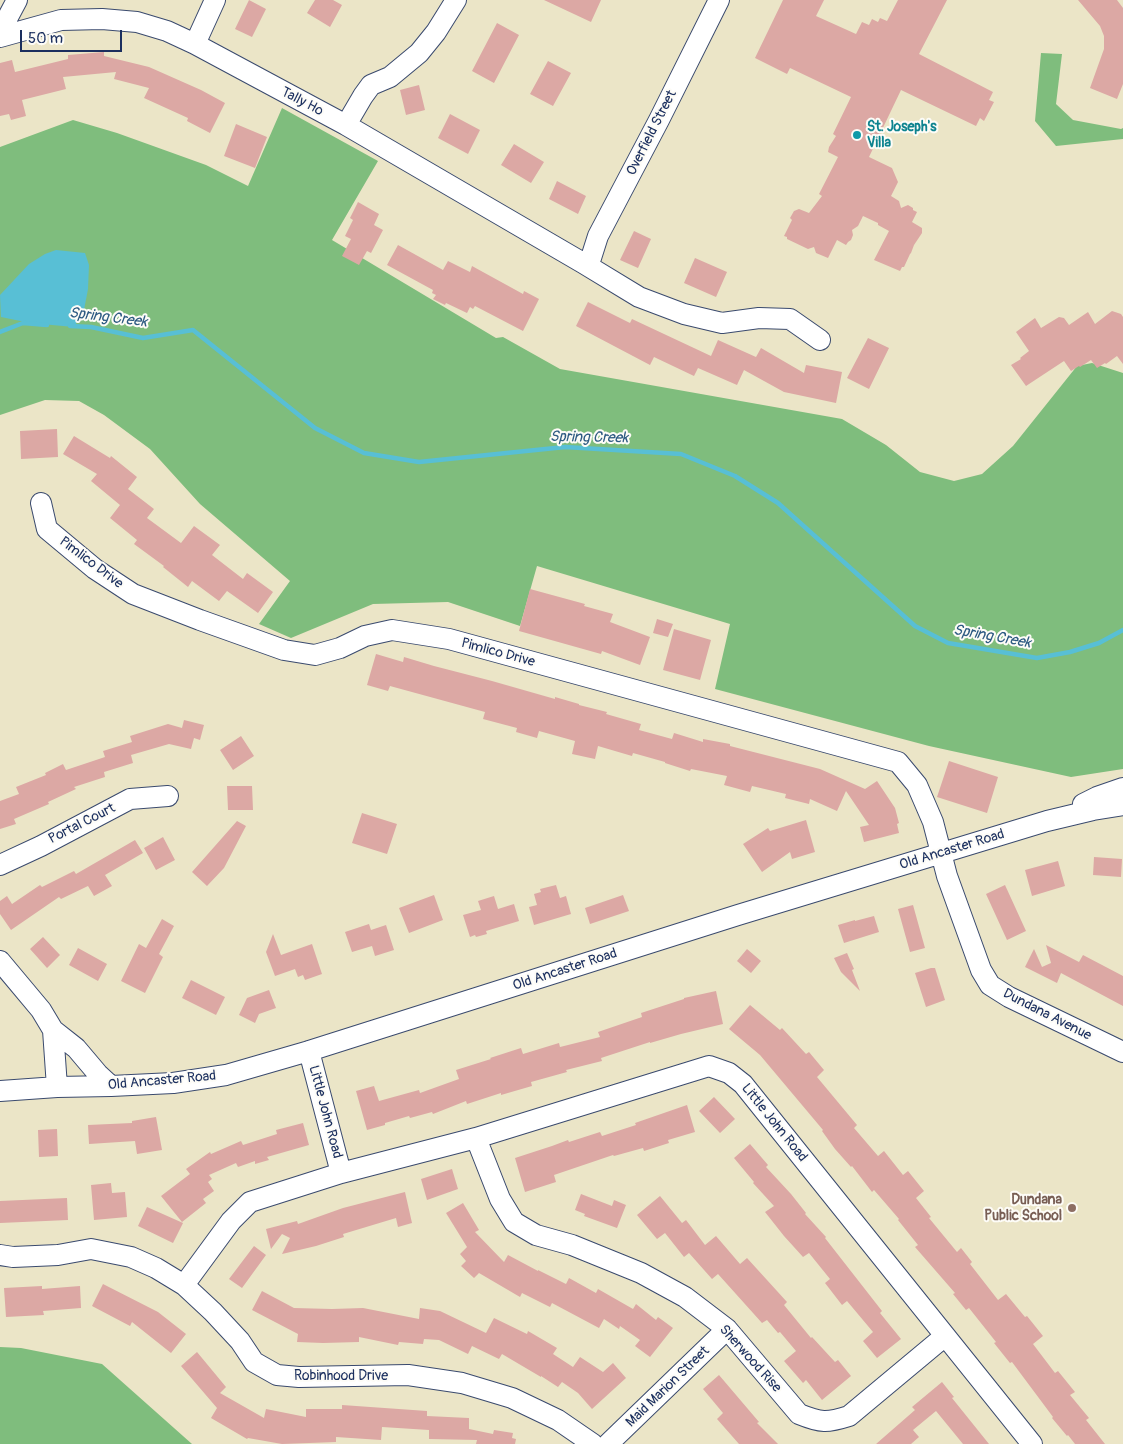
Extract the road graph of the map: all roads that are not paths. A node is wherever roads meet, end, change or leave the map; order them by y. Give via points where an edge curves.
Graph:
1 (17, 0) edge
2 (216, 0) edge
3 (456, 0) edge
4 (718, 0) edge
5 (0, 32) edge
6 (0, 37) edge
7 (195, 44) junction
8 (346, 125) junction
9 (583, 263) junction
10 (820, 340) dead end
11 (41, 503) dead end
12 (1123, 788) edge
13 (168, 796) dead end
14 (1123, 805) edge
15 (1046, 821) junction
16 (941, 853) junction
17 (0, 865) edge
18 (0, 961) edge
19 (53, 1030) junction
20 (309, 1051) junction
21 (1123, 1052) edge
22 (111, 1086) junction
23 (57, 1087) junction
24 (0, 1091) edge
25 (476, 1138) junction
26 (341, 1173) junction
27 (0, 1254) edge
28 (184, 1285) junction
29 (727, 1330) junction
30 (945, 1336) junction
31 (594, 1444) edge
32 (608, 1444) edge
33 (1032, 1444) edge

1 - 5 street
2 - 7 street
3 - 8 street via 419,53 390,77 371,85
4 - 9 street, Overfield Street via 598,236 591,258
6 - 7 street, Tally Ho via 61,20 102,19 137,22
7 - 8 street, Tally Ho
8 - 9 street, Tally Ho
9 - 10 street, Tally Ho via 639,297 684,314 722,323 759,318 790,319
11 - 16 street, Pimlico Drive via 47,529 95,569 132,594 284,650 315,655 365,636 392,630 449,639 898,762 917,785 933,822
12 - 15 street
13 - 17 street, Portal Court via 130,799
14 - 15 street, Old Ancaster Road
15 - 16 street, Old Ancaster Road
16 - 20 street, Old Ancaster Road
16 - 21 street, Dundana Avenue via 981,970 990,985
18 - 19 street via 41,1010
19 - 22 street via 76,1048
19 - 23 street
20 - 22 street, Old Ancaster Road via 226,1075 173,1083
20 - 26 street, Little John Road
22 - 23 street, Old Ancaster Road
23 - 24 street, Old Ancaster Road
25 - 26 street, Little John Road
25 - 29 street, Sherwood Rise via 500,1199 514,1222 536,1234 641,1273 685,1297
25 - 30 street, Little John Road via 709,1066 728,1073 743,1084
26 - 28 street, Little John Road via 250,1202 231,1221
27 - 28 street, Robinhood Drive via 13,1257 58,1255 90,1249 131,1257
28 - 31 street, Robinhood Drive via 240,1341 254,1362 277,1375 408,1375 462,1383 512,1398 558,1420
29 - 30 street, Sherwood Rise via 799,1414 816,1421 832,1422 849,1416
29 - 32 street, Maid Marion Street
30 - 33 street, Little John Road

